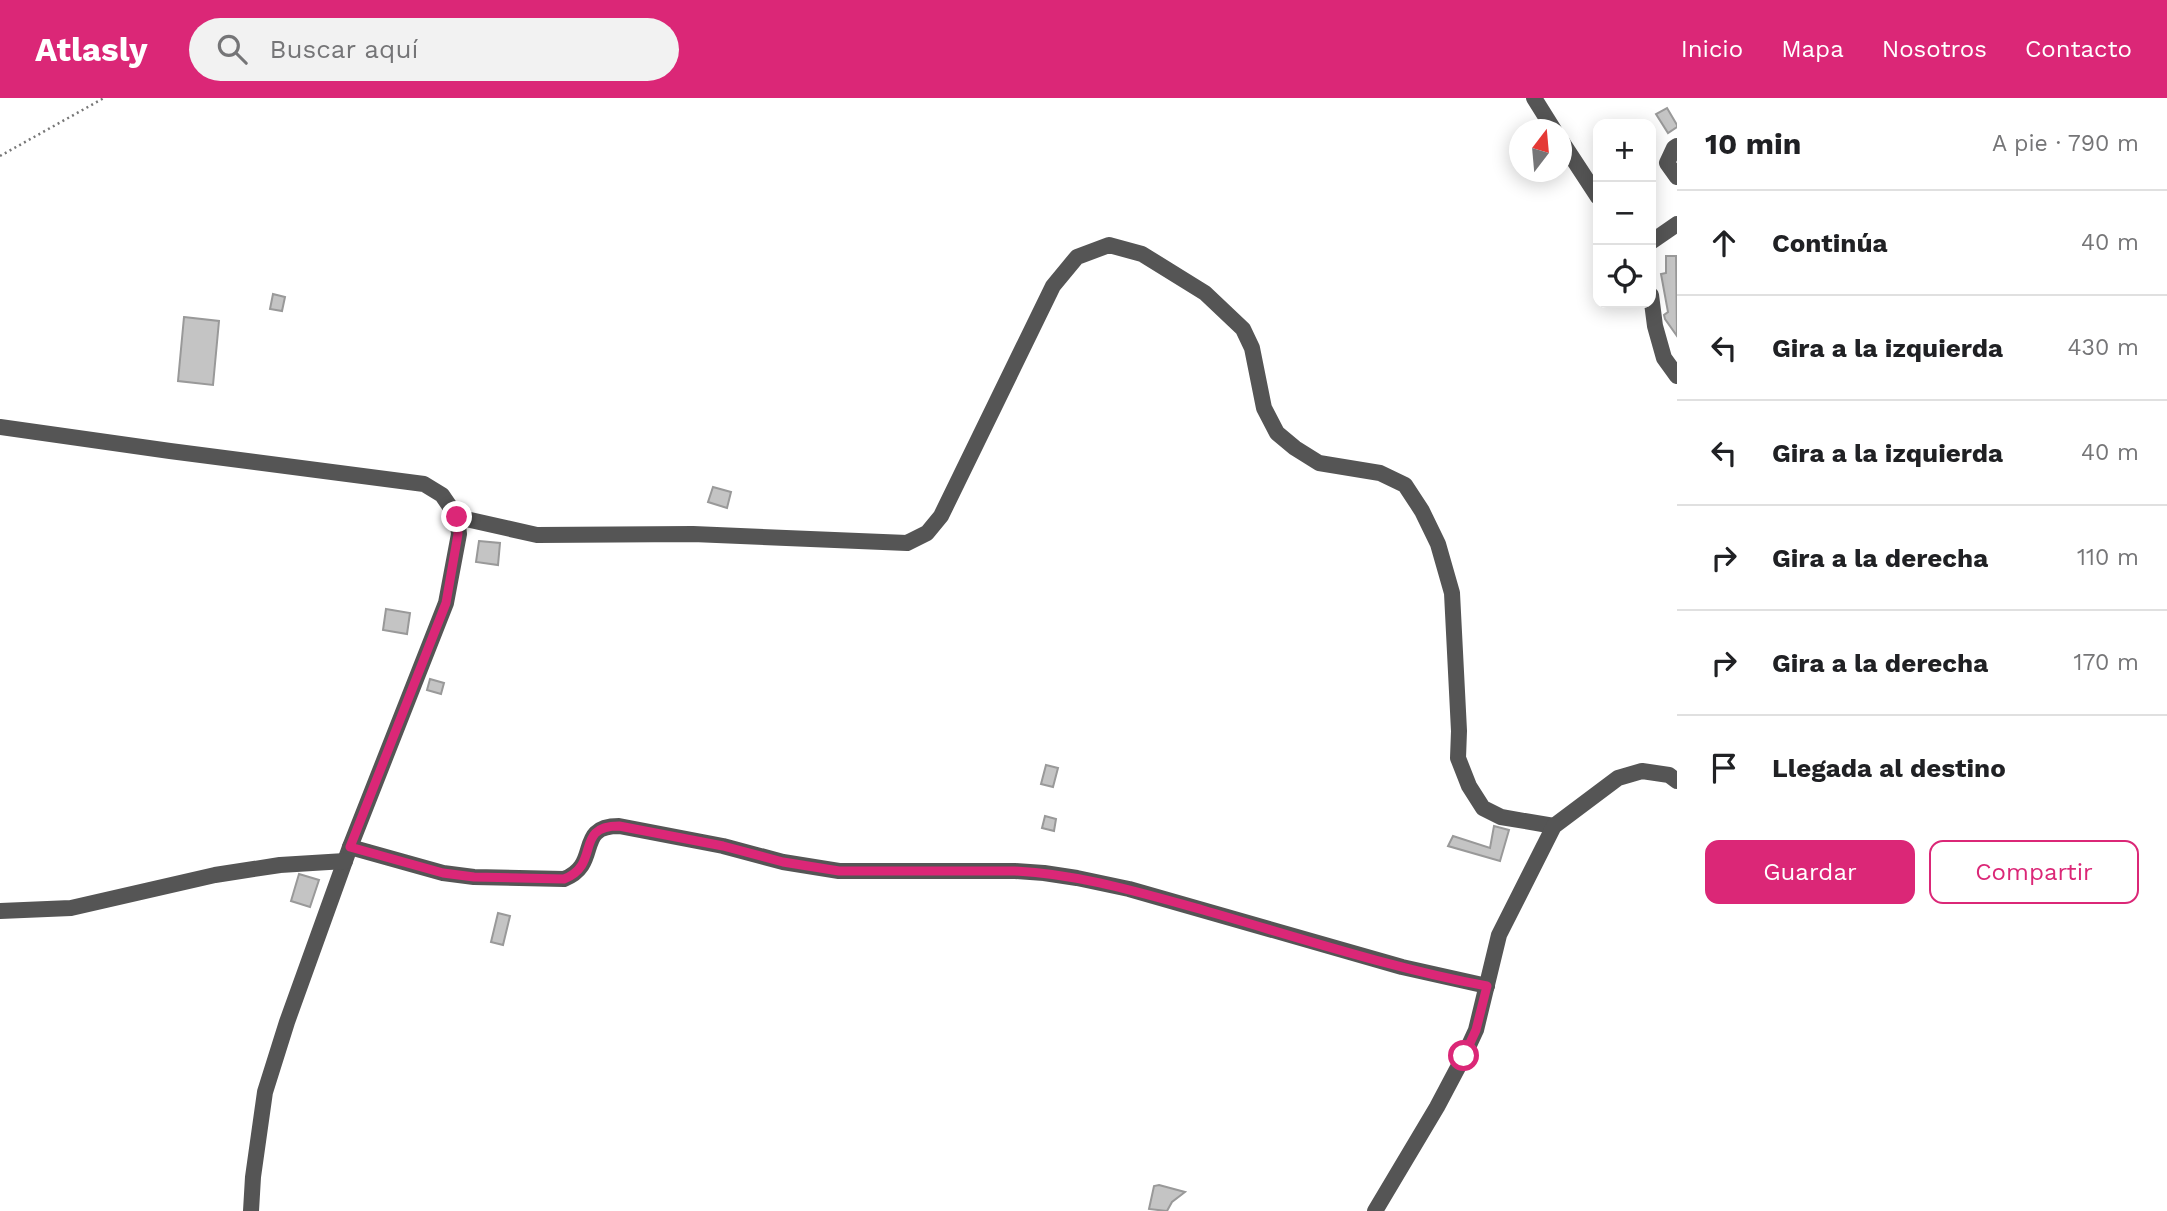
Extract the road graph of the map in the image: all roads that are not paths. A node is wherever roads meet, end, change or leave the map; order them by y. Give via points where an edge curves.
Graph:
1 (1534, 98) edge
2 (1547, 119) edge
3 (1677, 146) edge
4 (1572, 157) edge
5 (1677, 177) edge
6 (1593, 189) edge
7 (1677, 224) edge
8 (1656, 239) edge
9 (1653, 308) edge
10 (1677, 376) edge
11 (0, 427) edge
12 (457, 517) junction
13 (1677, 781) edge
14 (1555, 826) junction
15 (347, 854) junction
16 (0, 911) edge
17 (1487, 986) junction
18 (251, 1211) edge
19 (1375, 1211) edge

1 - 2 street
3 - 5 street via 1667,163
4 - 6 street
7 - 8 street
9 - 10 street via 1664,358
11 - 12 street via 424,484 442,495
12 - 14 street via 537,535 693,534 907,543 927,533 941,516 1053,286 1077,257 1109,245 1142,254 1205,293 1243,329 1252,348 1264,408 1278,433 1295,448 1319,463 1380,473 1405,485 1438,544 1452,593 1458,758 1469,786 1483,807 1501,817
12 - 15 street via 446,603
13 - 14 street via 1669,775 1642,771 1619,778
14 - 17 street via 1499,934
15 - 16 street via 215,875 71,908
15 - 17 street via 453,874 564,879 582,867 597,830 619,826 839,871 1044,873 1129,889 1402,967
15 - 18 street via 265,1091
17 - 19 street via 1464,1056

